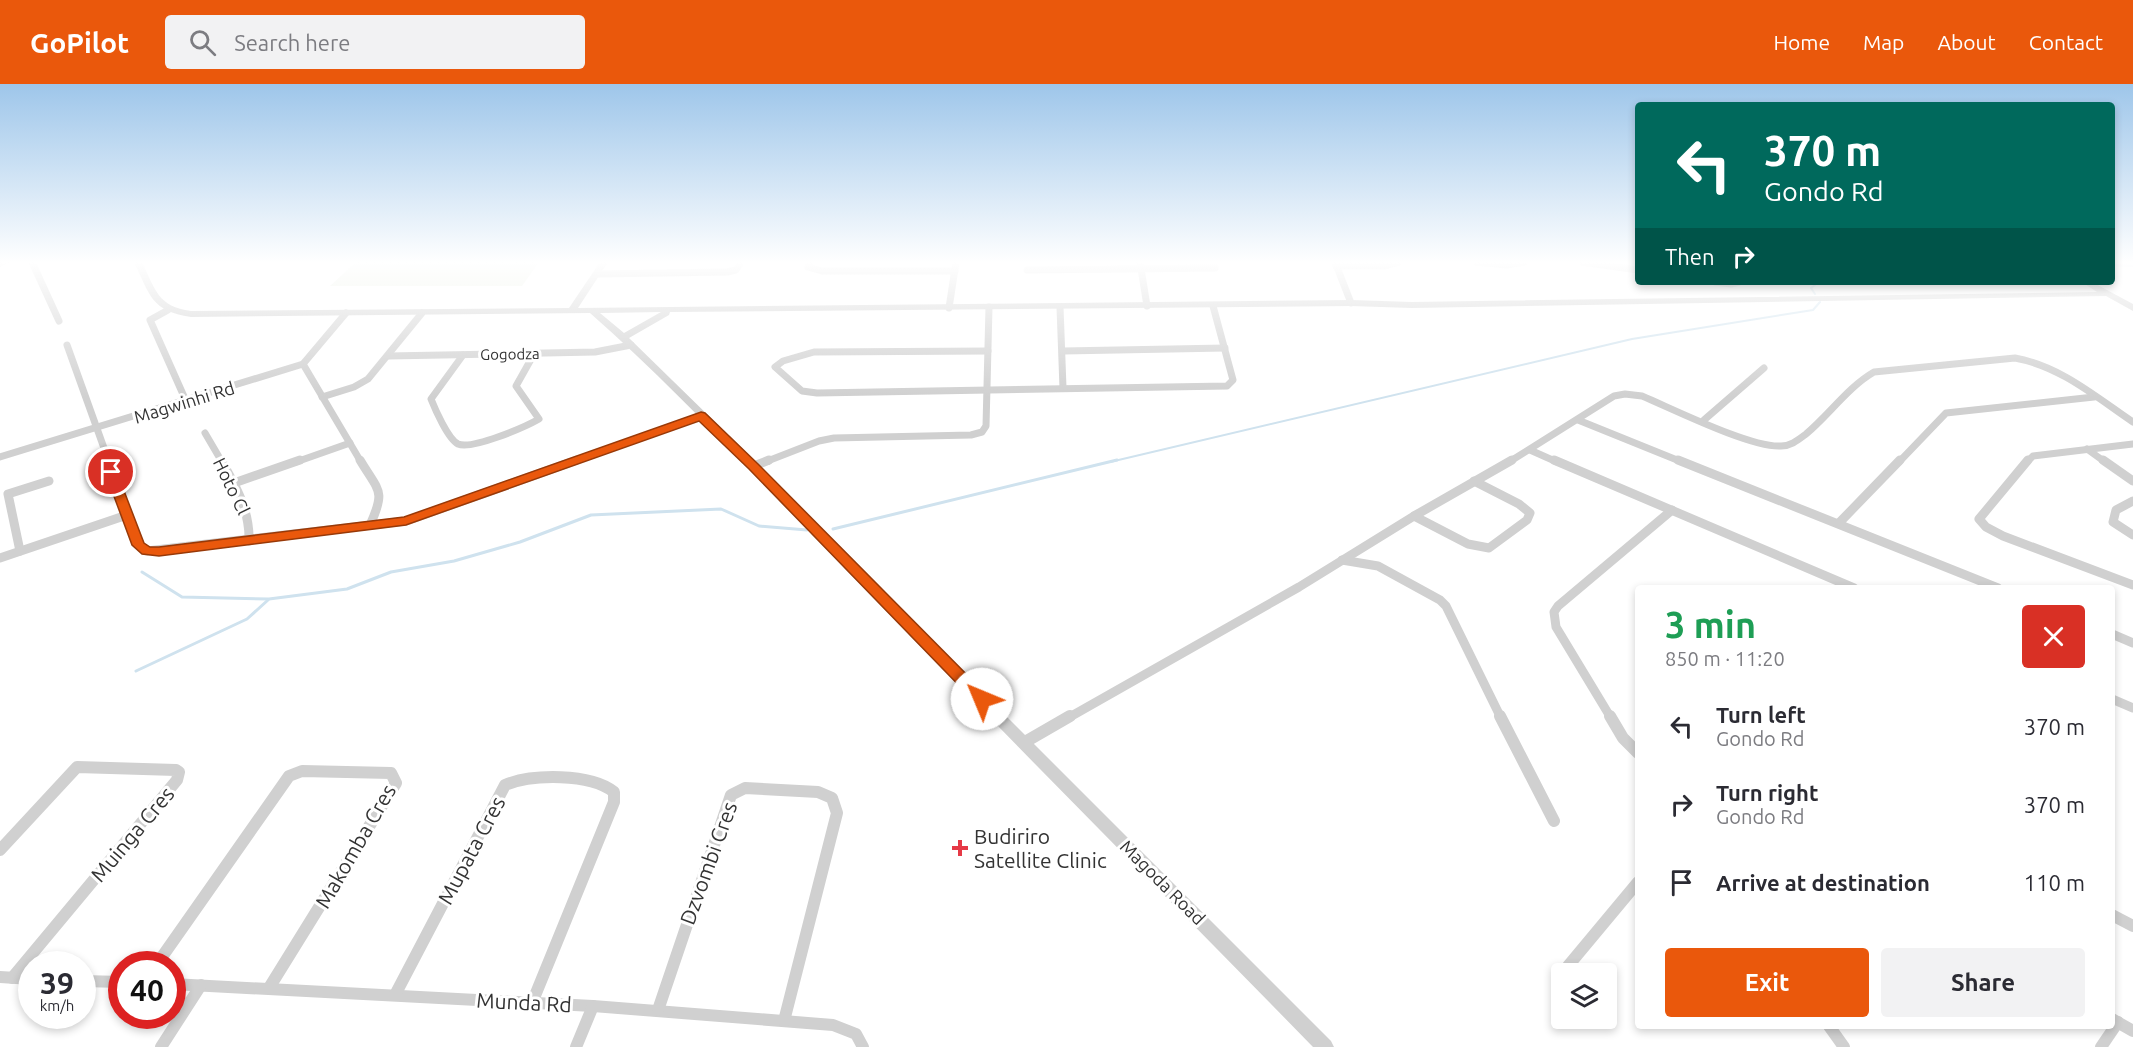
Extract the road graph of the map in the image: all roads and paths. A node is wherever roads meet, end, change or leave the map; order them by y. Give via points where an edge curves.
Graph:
1 (1213, 306) edge
2 (53, 307) edge
3 (164, 307) edge
4 (574, 307) edge
5 (988, 307) junction
6 (1060, 307) junction
7 (1065, 307) edge
8 (949, 308) joint
9 (168, 310) junction
10 (571, 311) junction
11 (669, 311) junction
12 (593, 312) junction
13 (422, 313) junction
14 (346, 314) junction
15 (59, 321) dead end
16 (627, 341) junction
17 (67, 345) dead end
18 (1225, 348) junction
19 (988, 351) junction
20 (1063, 351) junction
21 (534, 354) junction
22 (463, 355) junction
23 (388, 356) junction
24 (303, 364) junction
25 (1764, 368) dead end
26 (1063, 388) junction
27 (986, 389) junction
28 (321, 397) junction
29 (2094, 397) junction
30 (186, 401) junction
31 (701, 416) junction
32 (1578, 420) junction
33 (1704, 420) junction
34 (2133, 422) edge
35 (95, 429) junction
36 (205, 433) dead end
37 (350, 443) junction
38 (2133, 444) edge
39 (2087, 449) junction
40 (1530, 450) junction
41 (0, 457) edge
42 (754, 466) junction
43 (49, 481) dead end
44 (1474, 481) junction
45 (2133, 481) edge
46 (234, 483) junction
47 (2133, 501) edge
48 (1672, 510) junction
49 (128, 515) junction
50 (1414, 516) junction
51 (1839, 524) junction
52 (370, 525) junction
53 (2133, 535) edge
54 (249, 541) junction
55 (21, 551) junction
56 (0, 558) edge
57 (1342, 560) junction
58 (1847, 585) edge
59 (1991, 585) edge
60 (2133, 585) edge
61 (2115, 635) edge
62 (2133, 643) edge
63 (2115, 700) edge
64 (2133, 708) edge
65 (1025, 742) junction
66 (1635, 750) edge
67 (1554, 821) dead end
68 (0, 850) edge
69 (1635, 886) edge
70 (2115, 917) edge
71 (2133, 926) edge
72 (166, 951) edge
73 (1570, 963) edge
74 (6, 978) edge
75 (186, 984) edge
76 (201, 985) junction
77 (269, 988) junction
78 (395, 995) junction
79 (532, 1003) junction
80 (593, 1006) junction
81 (658, 1010) junction
82 (2115, 1020) edge
83 (784, 1021) junction
84 (1831, 1029) edge
85 (2111, 1029) edge
86 (2133, 1031) edge
87 (161, 1047) edge
88 (576, 1047) edge
89 (863, 1047) edge
90 (1325, 1047) edge
91 (1844, 1047) edge
92 (2102, 1047) edge

1 - 18 street
2 - 15 street
3 - 9 street
4 - 10 street
5 - 6 street
5 - 8 street
5 - 19 street
6 - 7 street
6 - 20 street
8 - 11 street
9 - 14 street via 191,314
9 - 30 street via 150,320
10 - 12 street
10 - 13 street
11 - 12 street
11 - 16 street
12 - 16 street, Magoda Road
13 - 14 street
13 - 23 street
14 - 24 street
16 - 21 street, Gogodza via 595,352
16 - 31 street, Magoda Road
17 - 35 street
18 - 20 street
18 - 26 street via 1233,380 1227,386
19 - 27 street
19 - 27 street via 814,352 775,367 793,386 810,393
20 - 26 street
21 - 22 street, Gogodza
21 - 22 street via 516,386 539,419 462,445 455,441 431,399
22 - 23 street, Gogodza
23 - 28 street via 364,382
24 - 28 street
24 - 30 street, Magwinhi Rd
25 - 33 street
26 - 27 street
27 - 42 street via 986,426 977,433 834,438
28 - 37 street
29 - 33 street via 2048,366 2015,358 1874,372 1788,445 1759,443
29 - 34 street
29 - 51 street via 1946,413
30 - 35 street, Magwinhi Rd
31 - 42 street, Magoda Road
31 - 52 street via 419,518
32 - 33 street via 1614,396 1624,394 1642,396
32 - 40 street
32 - 51 street
35 - 41 street, Magwinhi Rd
35 - 49 street
36 - 46 street, Hoto Cl
37 - 46 street
37 - 52 street via 380,493
38 - 39 street
39 - 45 street
39 - 60 street via 2043,454 2027,460 1980,519 2003,536
40 - 44 street
40 - 48 street
42 - 65 street, Magoda Road
43 - 55 street via 8,494
44 - 50 street
44 - 50 street via 1530,513 1527,520 1496,545 1489,548 1468,544
46 - 54 street, Hoto Cl via 250,521
47 - 53 street via 2116,510 2113,522
48 - 58 street
48 - 66 street via 1554,612 1556,627 1623,738
49 - 54 street via 139,545 147,551
49 - 55 street
50 - 57 street
51 - 59 street
52 - 54 street
55 - 56 street
57 - 65 street
57 - 67 street via 1378,566 1446,606
61 - 62 street
63 - 64 street
65 - 90 street, Magoda Road
68 - 74 street, Muinga Cres via 77,767 178,772 177,780
69 - 73 street
70 - 71 street
72 - 77 street, Makomba Cres via 289,776 302,771 391,773 396,783
75 - 76 street, Munda Rd
76 - 77 street, Munda Rd
76 - 87 street
77 - 78 street, Munda Rd
78 - 79 street, Munda Rd
78 - 79 street, Mupata Cres via 505,785 520,779 577,779 606,784 614,792 614,802
79 - 80 street, Munda Rd
80 - 81 street, Munda Rd
80 - 88 street
81 - 83 street, Munda Rd
81 - 83 street, Dzvombi Cres via 731,795 744,788 818,792 833,799 837,813
82 - 86 street
83 - 89 street, Munda Rd via 845,1027 859,1035
84 - 91 street
85 - 92 street

